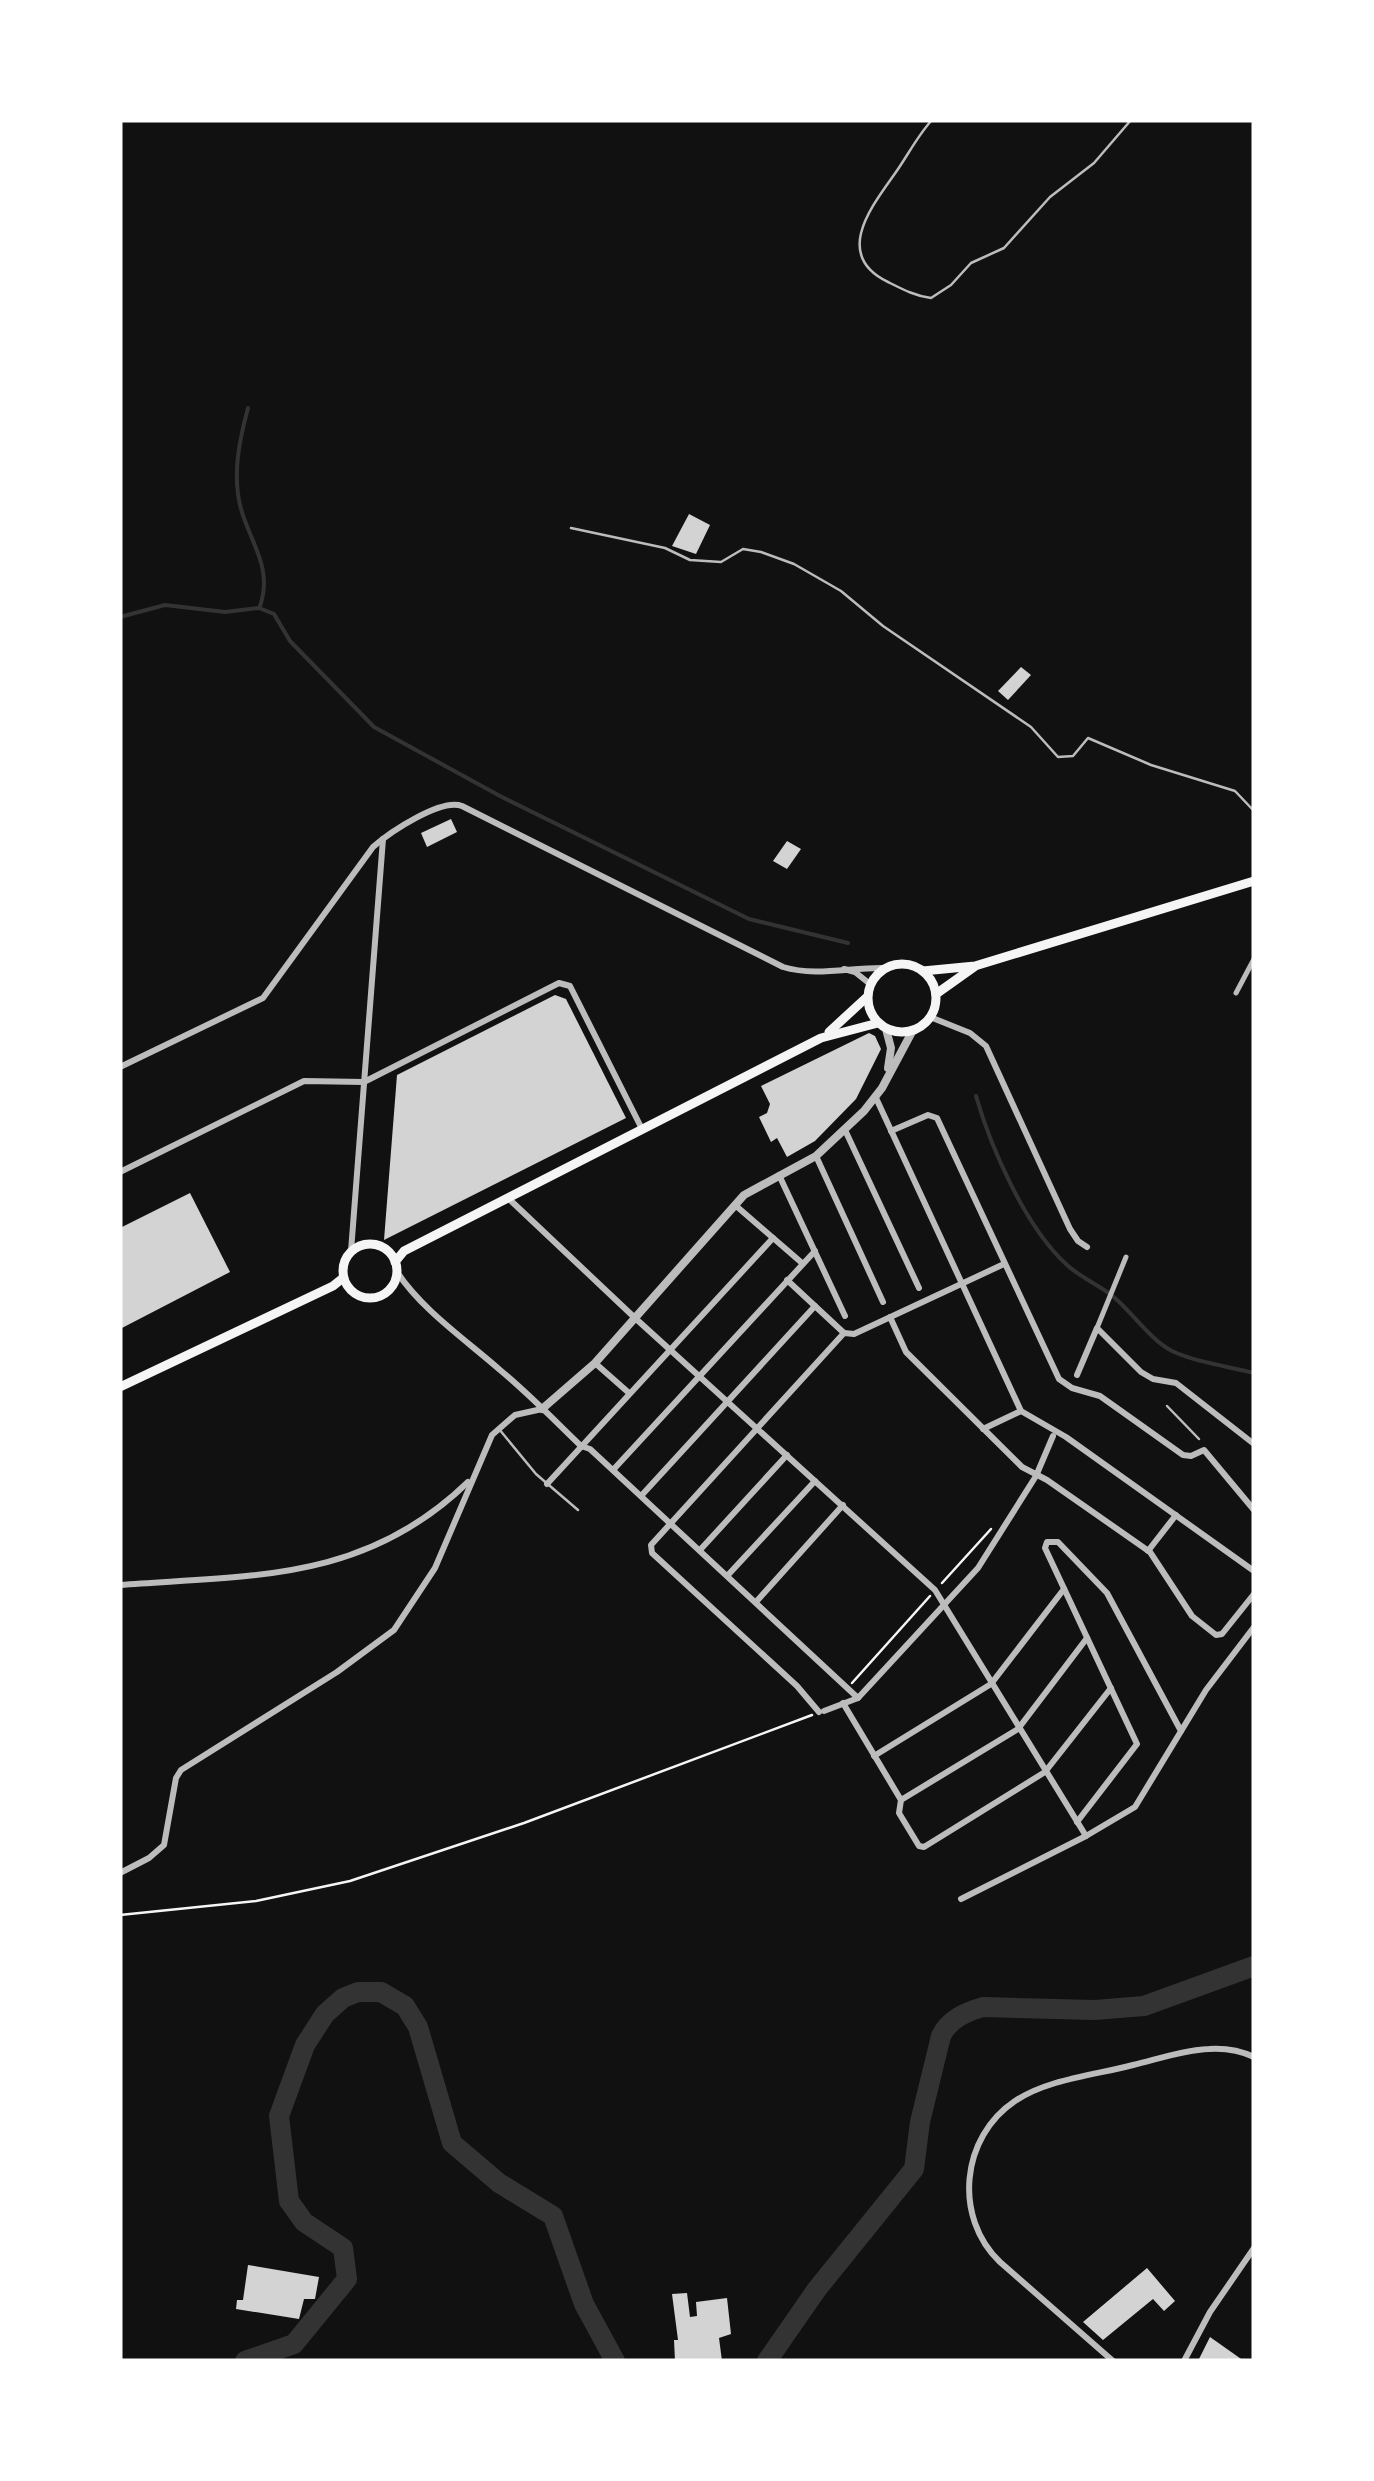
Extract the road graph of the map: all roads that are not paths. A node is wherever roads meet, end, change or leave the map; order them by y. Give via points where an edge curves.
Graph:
1 (932, 120) edge
2 (1131, 120) edge
3 (571, 528) dead end
4 (1254, 811) edge
5 (383, 838) junction
6 (1254, 880) edge
7 (1254, 959) edge
8 (976, 966) junction
9 (885, 968) junction
10 (843, 969) junction
11 (924, 972) junction
12 (870, 984) junction
13 (1236, 993) dead end
14 (936, 994) junction
15 (867, 997) junction
16 (930, 1018) junction
17 (882, 1026) junction
18 (913, 1030) junction
19 (821, 1038) junction
20 (120, 1067) edge
21 (887, 1075) junction
22 (364, 1082) junction
23 (876, 1098) junction
24 (642, 1129) junction
25 (845, 1130) junction
26 (891, 1131) junction
27 (816, 1156) junction
28 (120, 1172) edge
29 (779, 1176) junction
30 (508, 1197) junction
31 (735, 1204) junction
32 (772, 1238) junction
33 (358, 1241) junction
34 (1087, 1247) dead end
35 (388, 1250) junction
36 (404, 1250) junction
37 (815, 1251) junction
38 (1126, 1257) dead end
39 (802, 1263) junction
40 (1004, 1264) junction
41 (396, 1267) junction
42 (787, 1280) junction
43 (962, 1282) junction
44 (346, 1283) junction
45 (400, 1284) junction
46 (920, 1288) dead end
47 (883, 1302) dead end
48 (815, 1306) junction
49 (845, 1316) dead end
50 (890, 1317) junction
51 (635, 1318) junction
52 (1097, 1328) junction
53 (844, 1333) junction
54 (670, 1349) junction
55 (595, 1363) junction
56 (700, 1375) junction
57 (1077, 1375) dead end
58 (120, 1388) edge
59 (629, 1394) junction
60 (728, 1401) junction
61 (1166, 1406) dead end
62 (542, 1409) junction
63 (1022, 1411) junction
64 (498, 1428) junction
65 (758, 1428) junction
66 (984, 1428) junction
67 (1052, 1436) dead end
68 (1199, 1439) dead end
69 (1254, 1444) edge
70 (582, 1446) junction
71 (787, 1455) junction
72 (612, 1470) junction
73 (1036, 1476) junction
74 (472, 1478) junction
75 (815, 1481) junction
76 (547, 1484) junction
77 (641, 1496) junction
78 (843, 1505) junction
79 (578, 1510) dead end
80 (1254, 1510) edge
81 (1176, 1515) junction
82 (670, 1524) junction
83 (700, 1550) junction
84 (1148, 1551) junction
85 (1254, 1572) edge
86 (728, 1576) junction
87 (120, 1586) edge
88 (1064, 1590) junction
89 (1254, 1594) edge
90 (756, 1602) junction
91 (946, 1605) junction
92 (1254, 1627) edge
93 (1087, 1638) junction
94 (991, 1684) junction
95 (1110, 1688) junction
96 (858, 1698) junction
97 (842, 1704) junction
98 (1018, 1729) junction
99 (1181, 1730) junction
100 (874, 1756) junction
101 (1045, 1772) junction
102 (902, 1800) junction
103 (1078, 1822) junction
104 (1086, 1836) junction
105 (120, 1873) edge
106 (961, 1899) dead end
107 (1254, 2057) edge
108 (1254, 2248) edge
109 (1112, 2361) edge
110 (1184, 2361) edge

1 - 2 lane via 871,206 860,249 871,272 932,298 971,263 1004,248
3 - 4 lane via 665,548 690,560 721,562 743,550 794,564 1031,727 1058,757 1073,756 1088,738 1235,791
5 - 10 street via 455,803 783,967
5 - 20 street via 263,998
5 - 22 street
6 - 8 main road
7 - 13 street
8 - 11 main road
8 - 14 main road
9 - 10 street
9 - 11 main road via 904,964
9 - 12 main road
10 - 12 street
11 - 14 main road
12 - 15 main road
14 - 16 main road
15 - 17 main road
15 - 19 main road
16 - 18 main road
16 - 34 street via 986,1046 1070,1229
17 - 18 main road
17 - 19 main road
17 - 21 street via 891,1048
18 - 21 street
19 - 24 main road
21 - 23 street
22 - 24 street via 565,983
22 - 28 street via 304,1081
22 - 33 street
23 - 25 street
23 - 26 street
24 - 30 main road
25 - 27 street
25 - 46 street
26 - 40 street via 937,1118
26 - 43 street
27 - 29 street
27 - 47 street
29 - 31 street
29 - 37 street
30 - 36 main road
30 - 51 street
31 - 32 street
31 - 51 street
32 - 39 street
32 - 54 street
33 - 35 main road
33 - 44 main road via 343,1262
35 - 36 main road
35 - 41 main road
36 - 41 main road
37 - 39 street
37 - 49 street
38 - 52 street
39 - 42 street
40 - 43 street
40 - 80 street via 1059,1380 1100,1396 1182,1455 1204,1450
41 - 45 main road
42 - 48 street
42 - 56 street
43 - 50 street
43 - 63 street
44 - 45 main road via 355,1294 372,1298
44 - 58 main road
45 - 62 street
48 - 53 street
48 - 60 street
50 - 53 street via 851,1336
50 - 66 street via 906,1352
51 - 54 street
51 - 55 street
52 - 57 street
52 - 69 street via 1148,1378 1176,1383
53 - 65 street
54 - 56 street
54 - 59 street
55 - 59 street
55 - 62 street
56 - 60 street
56 - 72 street
59 - 70 street
60 - 65 street
60 - 77 street
61 - 68 lane
62 - 64 street via 516,1414
62 - 70 street
63 - 66 street
63 - 81 street
64 - 74 street
64 - 76 lane
65 - 71 street
65 - 82 street
66 - 73 street
67 - 73 street
70 - 72 street
70 - 76 street
71 - 75 street
71 - 83 street
72 - 77 street
73 - 84 street
73 - 91 street via 978,1568
74 - 87 street via 374,1549 256,1577
74 - 105 street via 434,1568 400,1622 337,1672 182,1770 164,1845
75 - 78 street
75 - 86 street
76 - 79 lane
77 - 82 street
78 - 90 street
78 - 91 street
81 - 84 street
81 - 85 street
82 - 83 street
82 - 97 street via 652,1542 652,1552 822,1711
83 - 86 street
84 - 89 street via 1192,1616 1220,1636
86 - 90 street
88 - 93 street
88 - 94 street
88 - 99 street via 1045,1548 1050,1539 1107,1593
90 - 96 street
91 - 94 street
91 - 96 street
92 - 99 street
93 - 95 street
93 - 98 street
94 - 98 street
94 - 100 street
95 - 101 street
95 - 103 street via 1137,1744
96 - 97 street
97 - 100 street
98 - 101 street
98 - 102 street
99 - 104 street via 1138,1803
100 - 102 street
101 - 102 street via 930,1845 919,1846 899,1813
101 - 103 street
103 - 104 street
104 - 106 street
107 - 109 street via 1202,2049 1035,2090 994,2119 977,2148 969,2199 988,2250
108 - 110 street

